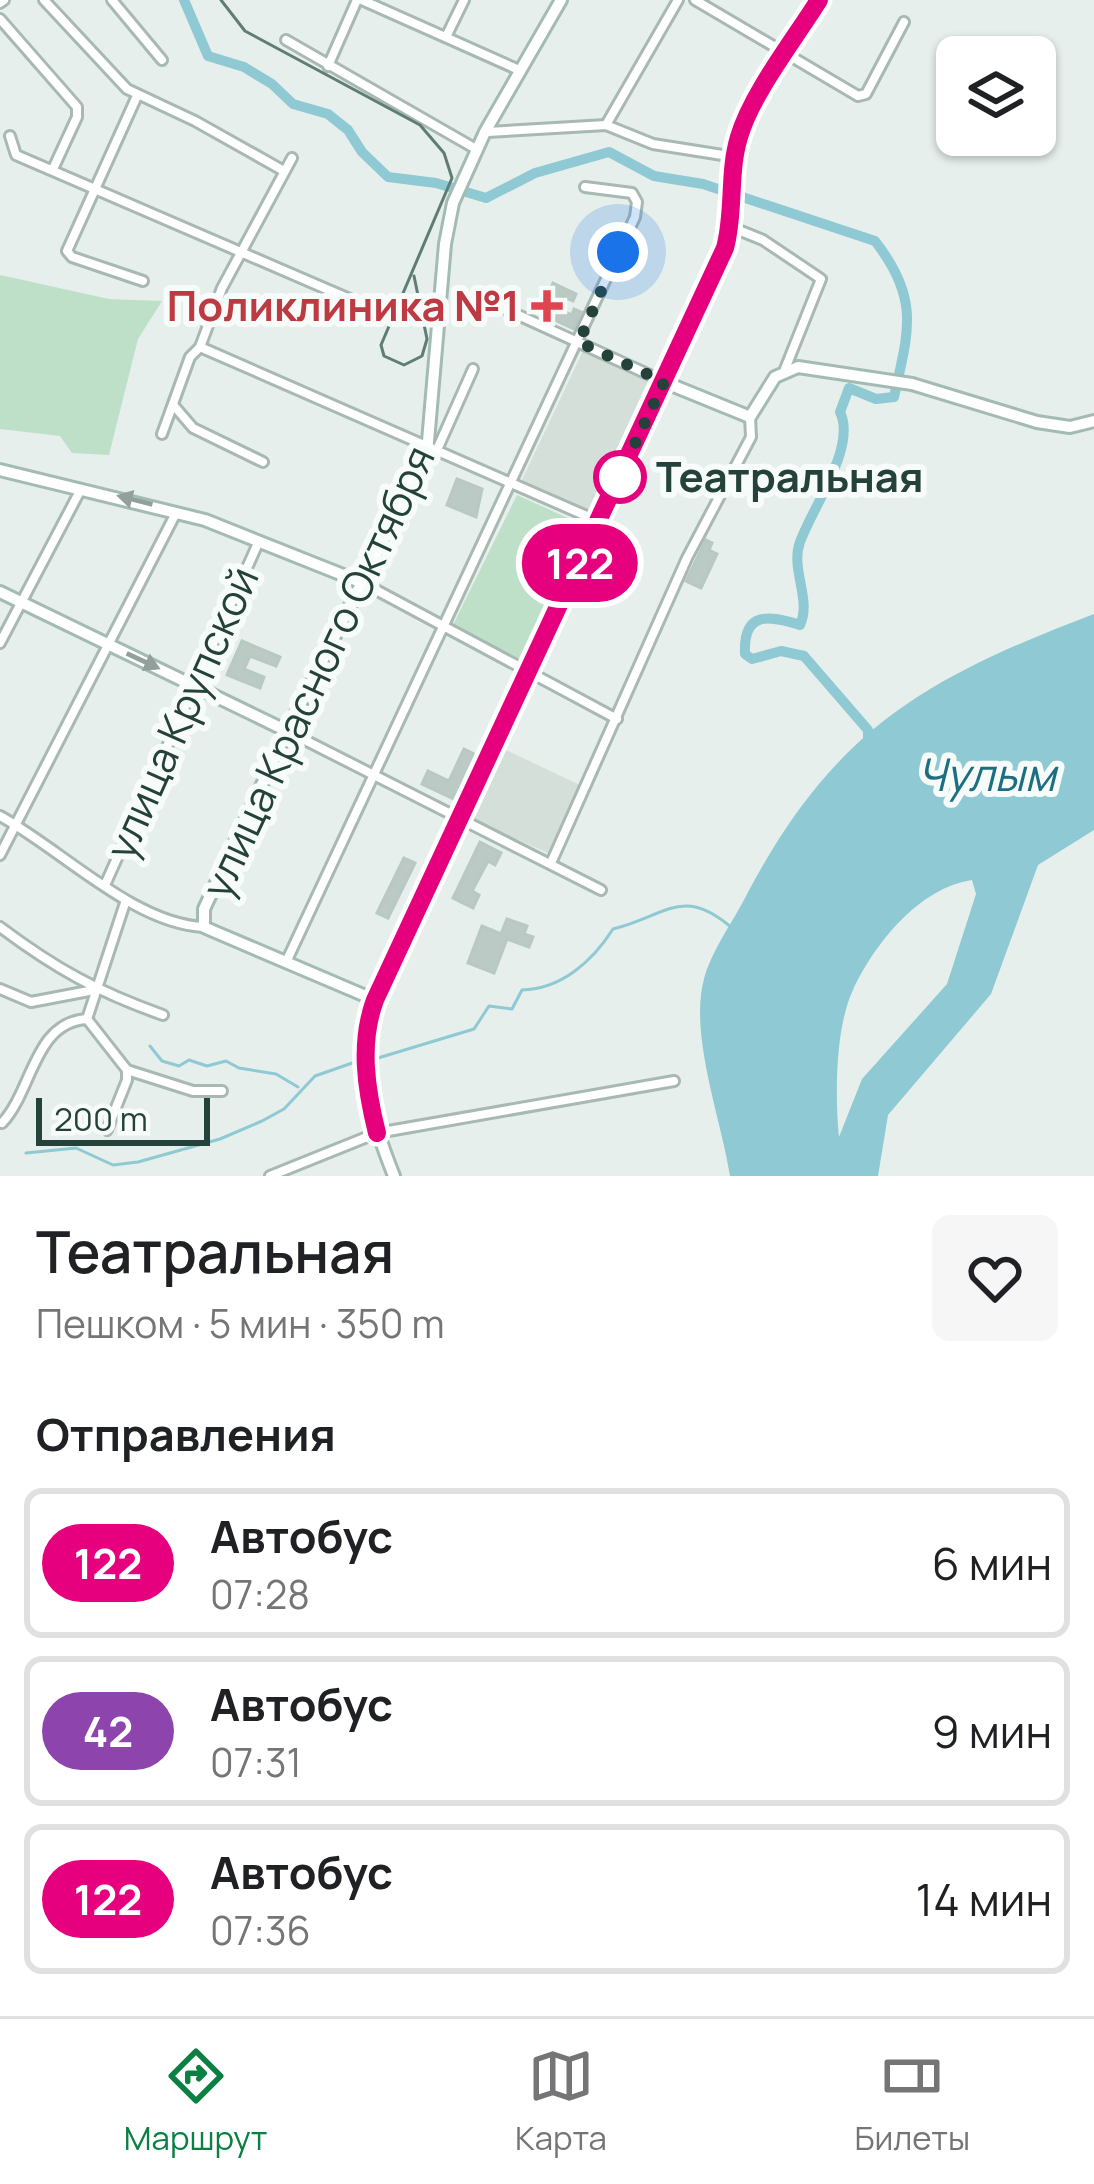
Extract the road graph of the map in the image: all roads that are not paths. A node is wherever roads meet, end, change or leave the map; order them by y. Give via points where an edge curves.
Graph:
1 (44, 0) edge
2 (112, 0) edge
3 (360, 0) edge
4 (464, 0) edge
5 (561, 0) edge
6 (678, 0) edge
7 (694, 0) edge
8 (819, 0) edge
9 (0, 20) edge
10 (904, 22) dead end
11 (446, 37) junction
12 (286, 40) dead end
13 (785, 54) junction
14 (162, 60) dead end
15 (328, 66) junction
16 (519, 70) junction
17 (137, 96) junction
18 (606, 125) junction
19 (485, 132) junction
20 (10, 136) dead end
21 (476, 149) junction
22 (735, 157) junction
23 (292, 158) dead end
24 (53, 170) junction
25 (284, 172) junction
26 (584, 187) dead end
27 (94, 190) junction
28 (731, 226) junction
29 (240, 253) junction
30 (143, 280) dead end
31 (508, 310) dead end
32 (389, 316) dead end
33 (579, 342) junction
34 (200, 347) junction
35 (472, 369) dead end
36 (785, 369) junction
37 (664, 382) junction
38 (175, 406) junction
39 (750, 417) junction
40 (1094, 421) edge
41 (162, 434) dead end
42 (433, 448) junction
43 (262, 462) dead end
44 (0, 470) edge
45 (512, 484) junction
46 (81, 488) junction
47 (176, 511) junction
48 (598, 521) junction
49 (259, 541) junction
50 (363, 584) junction
51 (0, 592) edge
52 (20, 602) junction
53 (444, 627) junction
54 (0, 643) edge
55 (107, 644) junction
56 (530, 674) junction
57 (197, 686) junction
58 (617, 718) junction
59 (287, 731) junction
60 (376, 772) junction
61 (0, 816) edge
62 (463, 819) junction
63 (15, 824) junction
64 (0, 855) edge
65 (551, 862) junction
66 (105, 885) junction
67 (601, 890) dead end
68 (125, 903) junction
69 (0, 927) edge
70 (204, 927) junction
71 (287, 960) junction
72 (0, 989) edge
73 (94, 990) junction
74 (375, 1000) junction
75 (164, 1015) dead end
76 (87, 1019) junction
77 (127, 1070) junction
78 (674, 1081) dead end
79 (222, 1091) dead end
80 (2, 1123) edge
81 (107, 1130) dead end
82 (377, 1133) junction
83 (286, 1173) edge
84 (270, 1176) edge
85 (394, 1176) edge

1 - 17 street
2 - 14 street
3 - 11 street
3 - 15 street
4 - 11 street
5 - 16 main road, улица Красного Октября
6 - 18 street
7 - 13 street
8 - 13 main road
9 - 24 street via 76,106
10 - 13 street via 866,94
11 - 16 street
12 - 15 street
13 - 22 main road via 743,124
15 - 21 street
16 - 19 main road, улица Красного Октября
17 - 25 street
17 - 27 street
18 - 19 street
18 - 22 street via 652,144
19 - 21 main road, улица Красного Октября
20 - 24 street via 16,154
21 - 42 main road, улица Красного Октября via 445,244
22 - 28 main road
23 - 25 street
24 - 27 street
25 - 29 street
26 - 33 street via 624,191 638,202
27 - 29 street
27 - 30 street via 67,248 72,257
28 - 36 street via 821,279
28 - 37 main road
29 - 32 street
29 - 34 street
31 - 33 street
33 - 37 street
33 - 45 street
34 - 38 street
34 - 42 street
35 - 42 street
36 - 39 main road
36 - 40 main road via 913,384 1037,422
37 - 39 main road
37 - 48 main road
38 - 41 street
38 - 43 street via 188,425
39 - 58 street via 751,437 686,558
42 - 45 street
42 - 50 main road, улица Красного Октября
44 - 46 main road
45 - 48 street
45 - 53 street
47 -> 46 main road
46 - 52 street
47 - 49 main road
47 - 55 street
48 - 56 main road
49 - 50 main road
49 - 57 street, улица Крупской
50 - 53 street
50 - 59 main road, улица Красного Октября
51 - 52 main road
52 - 54 street
52 - 55 main road
53 - 56 street
53 - 60 street
55 -> 57 main road
55 - 63 street
56 - 58 street
56 - 62 main road
57 - 59 main road
57 - 66 street, улица Крупской
58 - 65 street
59 - 60 street
59 - 70 main road, улица Красного Октября via 204,909
60 - 62 street
60 - 71 street
61 - 63 street
62 - 65 street
62 - 74 main road
63 - 64 street
63 - 66 street
65 - 67 street
66 - 68 street
68 - 70 street
68 - 73 street
69 - 73 street
70 - 71 main road
71 - 74 main road
72 - 73 street via 31,1002
73 - 75 street
73 - 76 street
74 - 82 main road via 365,1058
76 - 77 street
76 - 80 street via 52,1033
77 - 79 street via 194,1091
77 - 81 street
78 - 82 street
82 - 83 street
82 - 85 main road
83 - 84 street

